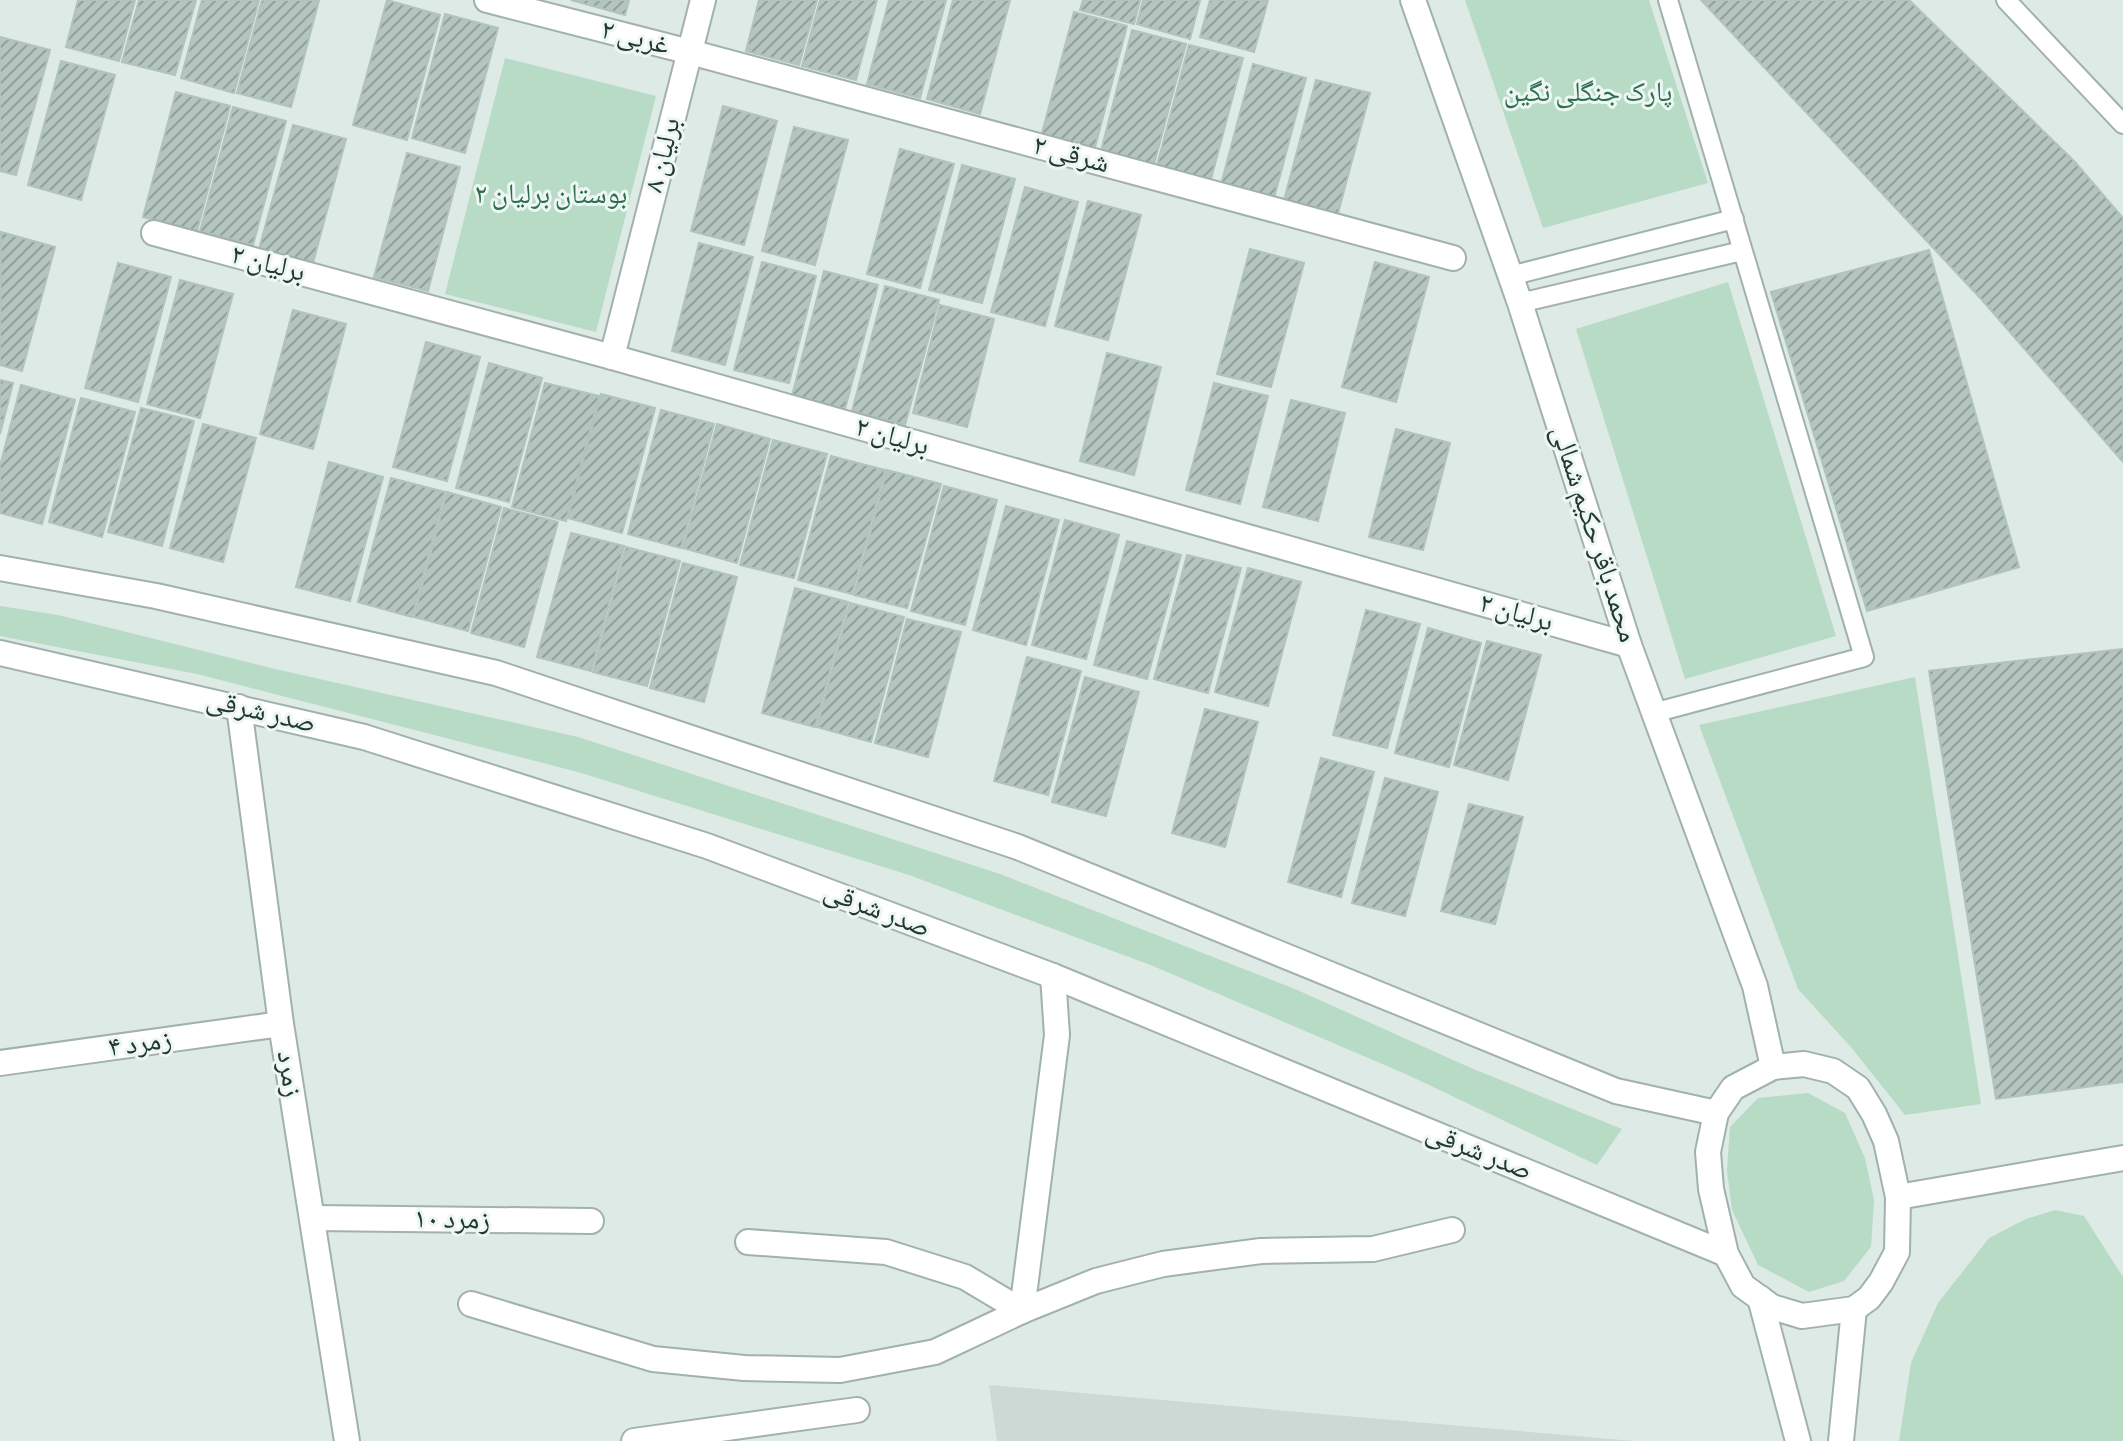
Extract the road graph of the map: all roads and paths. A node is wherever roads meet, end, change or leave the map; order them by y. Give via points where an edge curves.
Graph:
1 (487, 0) edge
2 (703, 0) edge
3 (1413, 0) edge
4 (1668, 0) edge
5 (2006, 0) edge
6 (690, 52) junction
7 (2123, 124) edge
8 (1734, 219) junction
9 (154, 233) dead end
10 (1742, 251) junction
11 (1453, 258) dead end
12 (1510, 276) junction
13 (1520, 303) junction
14 (612, 357) junction
15 (0, 568) edge
16 (1629, 645) junction
17 (0, 653) edge
18 (239, 707) junction
19 (1653, 713) junction
20 (1053, 976) junction
21 (281, 1024) junction
22 (0, 1063) edge
23 (1773, 1067) junction
24 (1716, 1113) junction
25 (2123, 1158) edge
26 (1898, 1197) junction
27 (313, 1218) junction
28 (591, 1221) dead end
29 (1452, 1230) dead end
30 (748, 1242) dead end
31 (1726, 1254) junction
32 (1760, 1298) junction
33 (471, 1304) dead end
34 (1854, 1309) junction
35 (1022, 1311) junction
36 (857, 1410) dead end
37 (347, 1441) edge
38 (634, 1441) edge
39 (1798, 1441) edge
40 (1841, 1441) edge

1 - 6 street, ۲ غربی
2 - 6 street, برلیان ۸
3 - 12 street, محمد باقر حکیم شمالی
4 - 8 lane
5 - 7 lane
6 - 11 street, ۲ شرقی
6 - 14 street, برلیان ۸
8 - 10 lane
8 - 12 lane
9 - 14 street, برلیان ۲
10 - 13 lane
10 - 19 lane via 1864,657
12 - 13 street, محمد باقر حکیم شمالی
13 - 16 street, محمد باقر حکیم شمالی
14 - 16 street, برلیان ۲
15 - 24 street via 156,596 496,673 1018,847 1616,1091
16 - 19 street, محمد باقر حکیم شمالی
17 - 18 street, صدر شرقی
18 - 20 street, صدر شرقی via 364,737 707,846
18 - 21 street, زمرد
19 - 23 street, محمد باقر حکیم شمالی via 1755,986
20 - 31 street, صدر شرقی
20 - 35 street via 1057,1035
21 - 22 street, زمرد ۴
21 - 27 street, زمرد
23 - 24 street via 1733,1088
23 - 26 street via 1804,1064 1833,1071 1858,1088 1886,1141
24 - 31 street via 1708,1152
25 - 26 street
26 - 34 street via 1897,1252 1869,1298
27 - 28 street, زمرد ۱۰
27 - 37 street, زمرد
29 - 35 street via 1373,1249 1261,1251 1163,1264 1096,1281
30 - 35 street via 886,1252 965,1277
31 - 32 street via 1743,1286
32 - 34 street via 1802,1316
32 - 39 street
33 - 35 street via 653,1359 840,1370 935,1352
34 - 40 street
36 - 38 street

